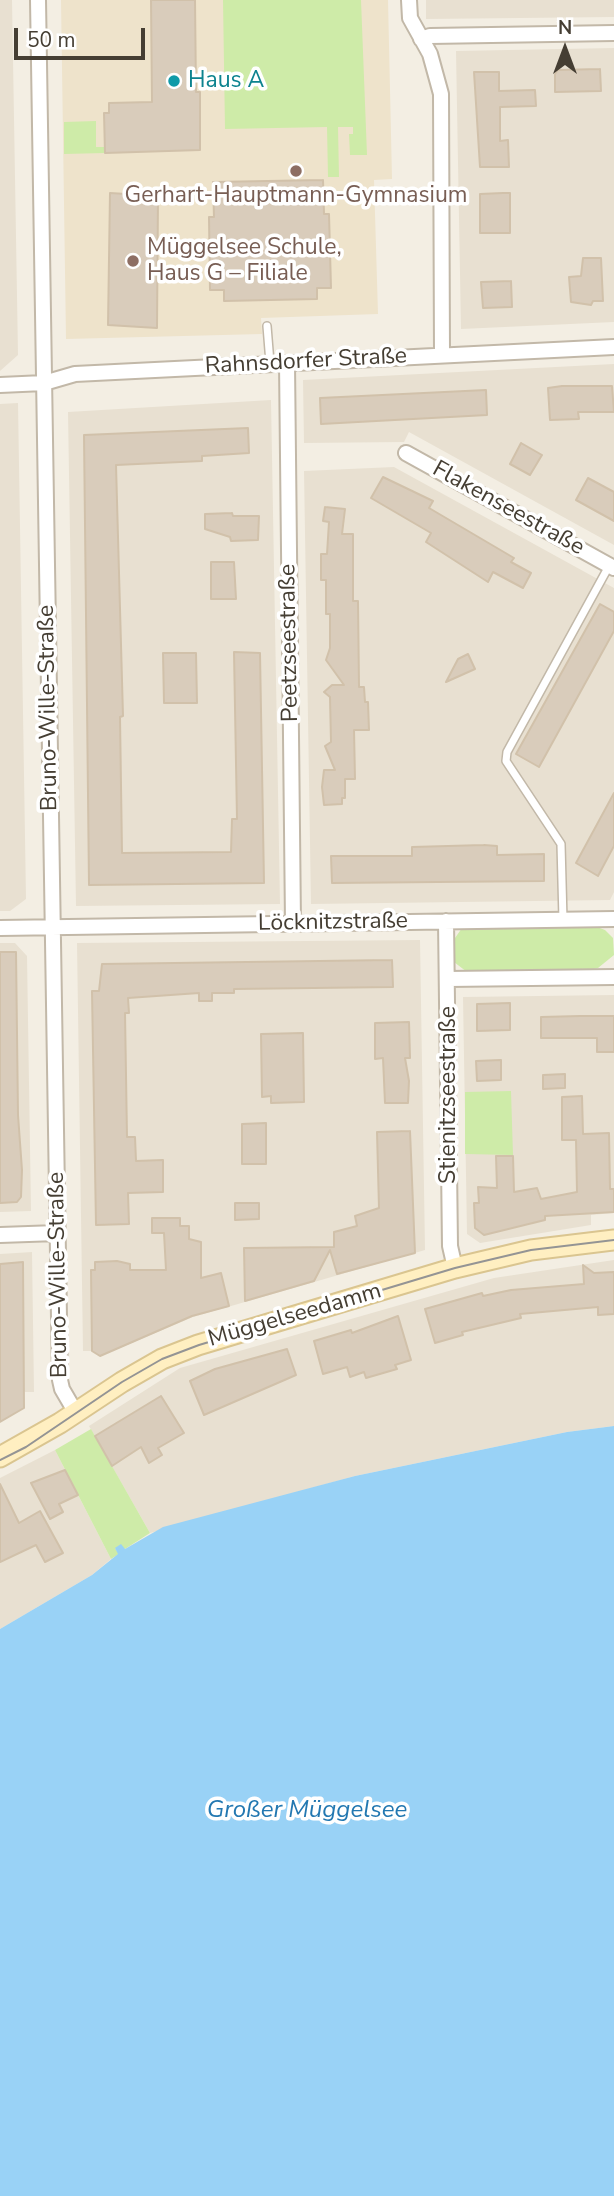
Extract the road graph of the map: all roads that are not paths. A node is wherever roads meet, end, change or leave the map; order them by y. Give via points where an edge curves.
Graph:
1 (38, 0) edge
2 (409, 0) edge
3 (614, 33) edge
4 (421, 39) junction
5 (267, 326) dead end
6 (614, 347) edge
7 (442, 354) junction
8 (270, 363) junction
9 (287, 363) junction
10 (44, 383) junction
11 (0, 385) edge
12 (406, 453) dead end
13 (612, 567) edge
14 (614, 919) edge
15 (446, 920) junction
16 (563, 920) junction
17 (293, 923) junction
18 (52, 927) junction
19 (0, 928) edge
20 (614, 977) edge
21 (448, 979) junction
22 (57, 1233) junction
23 (0, 1235) edge
24 (614, 1240) edge
25 (455, 1268) junction
26 (76, 1413) junction
27 (0, 1457) edge

1 - 10 street, Bruno-Wille-Straße
2 - 4 street via 410,18
3 - 4 street
4 - 7 street via 434,64 441,94
5 - 8 lane
6 - 7 street, Rahnsdorfer Straße
7 - 9 street, Rahnsdorfer Straße
8 - 9 street, Rahnsdorfer Straße
8 - 10 street, Rahnsdorfer Straße via 75,374
9 - 17 street, Peetzseestraße
10 - 11 street, Rahnsdorfer Straße
10 - 18 street, Bruno-Wille-Straße
12 - 13 street, Flakenseestraße
13 - 16 lane, Flakenseestraße via 507,752 506,761 561,844
14 - 16 street, Löcknitzstraße
15 - 16 street, Löcknitzstraße
15 - 17 street, Löcknitzstraße
15 - 21 street, Stienitzseestraße
17 - 18 street, Löcknitzstraße
18 - 19 street, Löcknitzstraße
18 - 22 street, Bruno-Wille-Straße
20 - 21 street
21 - 25 street, Stienitzseestraße via 450,1246
22 - 23 street
22 - 26 street, Bruno-Wille-Straße via 60,1380
24 - 25 main road, Müggelseedamm via 531,1250
25 - 26 main road, Müggelseedamm via 198,1345 162,1359
26 - 27 main road, Müggelseedamm

